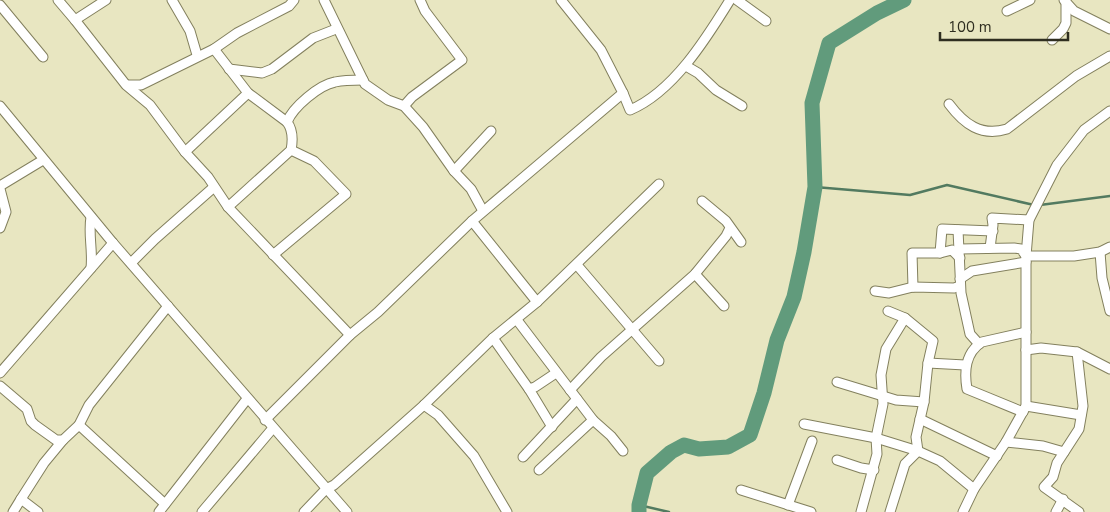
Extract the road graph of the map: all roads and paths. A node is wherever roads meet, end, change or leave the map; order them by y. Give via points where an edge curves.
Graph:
1 (58, 0) edge
2 (106, 0) edge
3 (172, 0) edge
4 (294, 0) edge
5 (324, 0) edge
6 (420, 0) edge
7 (561, 0) edge
8 (730, 0) edge
9 (737, 0) edge
10 (1030, 0) edge
11 (1065, 1) edge
12 (0, 5) edge
13 (1007, 12) dead end
14 (75, 20) junction
15 (766, 21) dead end
16 (336, 28) junction
17 (1110, 28) edge
18 (1052, 40) dead end
19 (214, 49) junction
20 (197, 56) junction
21 (1110, 56) edge
22 (44, 57) dead end
23 (686, 66) junction
24 (230, 69) junction
25 (363, 80) junction
26 (126, 85) junction
27 (248, 93) junction
28 (623, 93) junction
29 (949, 104) dead end
30 (0, 106) edge
31 (404, 106) junction
32 (742, 106) dead end
33 (1110, 111) edge
34 (288, 122) junction
35 (491, 131) dead end
36 (291, 150) junction
37 (185, 152) junction
38 (43, 160) junction
39 (454, 172) junction
40 (659, 184) dead end
41 (214, 187) junction
42 (0, 188) edge
43 (702, 201) dead end
44 (228, 207) junction
45 (484, 212) junction
46 (91, 217) junction
47 (1029, 220) junction
48 (472, 221) junction
49 (0, 228) edge
50 (730, 228) junction
51 (958, 230) junction
52 (993, 231) junction
53 (741, 242) dead end
54 (113, 243) junction
55 (1110, 247) edge
56 (990, 248) junction
57 (1100, 252) junction
58 (940, 253) junction
59 (960, 254) junction
60 (273, 256) junction
61 (1026, 259) junction
62 (131, 263) junction
63 (577, 265) junction
64 (91, 268) junction
65 (694, 274) junction
66 (959, 286) junction
67 (913, 287) junction
68 (875, 290) dead end
69 (537, 302) junction
70 (168, 306) junction
71 (724, 306) dead end
72 (888, 311) dead end
73 (1110, 311) edge
74 (905, 318) junction
75 (517, 320) junction
76 (633, 329) junction
77 (1026, 332) junction
78 (350, 335) junction
79 (493, 338) junction
80 (980, 344) junction
81 (1026, 350) junction
82 (1077, 352) junction
83 (659, 361) dead end
84 (928, 362) junction
85 (965, 365) junction
86 (1110, 369) edge
87 (556, 372) junction
88 (0, 373) edge
89 (837, 382) dead end
90 (0, 386) edge
91 (529, 389) junction
92 (570, 390) junction
93 (882, 396) junction
94 (247, 399) junction
95 (577, 399) junction
96 (924, 402) junction
97 (424, 405) junction
98 (1024, 409) junction
99 (1081, 414) junction
100 (920, 419) junction
101 (265, 420) junction
102 (593, 420) junction
103 (804, 424) dead end
104 (79, 425) junction
105 (552, 427) junction
106 (272, 428) junction
107 (876, 438) junction
108 (63, 440) junction
109 (812, 441) dead end
110 (1006, 442) junction
111 (623, 451) dead end
112 (918, 452) junction
113 (1064, 452) junction
114 (523, 456) dead end
115 (997, 456) junction
116 (837, 460) dead end
117 (539, 470) dead end
118 (874, 470) junction
119 (326, 489) junction
120 (974, 489) junction
121 (741, 490) dead end
122 (21, 498) junction
123 (1063, 498) junction
124 (165, 504) junction
125 (788, 505) junction
126 (13, 512) edge
127 (38, 512) edge
128 (159, 512) edge
129 (202, 512) edge
130 (304, 512) edge
131 (347, 512) edge
132 (507, 512) edge
133 (811, 512) edge
134 (862, 512) edge
135 (890, 512) edge
136 (963, 512) edge
137 (1056, 512) edge
138 (1079, 512) edge

1 - 14 street
2 - 14 street
3 - 20 street via 190,31
4 - 19 street via 289,6
5 - 16 street
6 - 31 street via 462,60
7 - 28 street via 601,50
8 - 23 street
9 - 15 street
10 - 13 street
11 - 17 street via 1074,11
11 - 18 street via 1066,23
12 - 22 street
14 - 26 street
16 - 24 street via 313,38 272,69 262,72
16 - 25 street
19 - 20 street
19 - 24 street
20 - 26 street via 141,85
21 - 29 street via 1076,76 1006,130 993,133 962,121
23 - 28 street via 644,104 630,110
23 - 32 street
24 - 27 street
25 - 31 street via 388,100
25 - 34 street via 334,82 309,95 290,114
26 - 37 street via 150,106
27 - 34 street
27 - 37 street
28 - 45 street
30 - 38 street
31 - 39 street
33 - 47 street via 1078,137 1058,165
34 - 36 street via 291,126
35 - 39 street
36 - 44 street
36 - 60 street via 314,161 346,194
37 - 41 street
38 - 42 street
38 - 46 street
39 - 45 street via 471,190
40 - 63 street
41 - 44 street
41 - 62 street
42 - 49 street via 6,212
43 - 50 street
44 - 60 street
45 - 48 street
46 - 54 street
46 - 64 street
47 - 52 street via 995,217 992,218
47 - 61 street
48 - 69 street
48 - 78 street
50 - 53 street
50 - 65 street
51 - 52 street
51 - 58 street via 940,231
51 - 59 street
52 - 56 street
54 - 62 street
54 - 64 street
55 - 57 street
56 - 59 street
56 - 61 street via 1021,248
57 - 61 street
57 - 73 street
58 - 59 street via 954,250
58 - 67 street via 912,253
59 - 66 street
60 - 78 street
61 - 66 street via 972,271
61 - 77 street
62 - 70 street
63 - 69 street
63 - 76 street
64 - 88 street
65 - 71 street
65 - 76 street
66 - 67 street
66 - 80 street via 970,334
67 - 68 street via 889,293
69 - 75 street
70 - 94 street
70 - 104 street via 89,405
72 - 74 street
74 - 84 street via 933,341
74 - 93 street via 886,350 881,375
75 - 79 street
75 - 87 street
76 - 83 street
76 - 92 street
77 - 80 street
77 - 81 street
78 - 101 street
79 - 91 street
79 - 97 street
80 - 85 street via 975,346
81 - 82 street via 1041,348
81 - 98 street
82 - 86 street
82 - 99 street via 1083,406
84 - 85 street
84 - 96 street
85 - 98 street via 967,389
87 - 91 street
87 - 92 street
89 - 93 street
90 - 108 street via 27,409 35,425 56,440
91 - 105 street
92 - 95 street
93 - 96 street
93 - 107 street
94 - 101 street
94 - 124 street
95 - 102 street
95 - 105 street
96 - 100 street
97 - 119 street
97 - 132 street via 438,415 474,456
98 - 99 street
98 - 110 street
99 - 113 street via 1079,429
100 - 112 street via 916,437
100 - 115 street
101 - 106 street
102 - 111 street
102 - 117 street
103 - 107 street
104 - 108 street
104 - 124 street
105 - 114 street
106 - 119 street
106 - 129 street
107 - 112 street
107 - 118 street
108 - 122 street
109 - 125 street
110 - 113 street
110 - 115 street
112 - 120 street via 940,461
112 - 135 street via 906,464
113 - 123 street via 1053,477 1044,487
115 - 120 street
116 - 118 street
118 - 134 street
119 - 130 street
119 - 131 street
120 - 136 street
121 - 125 street
122 - 126 street
122 - 127 street
123 - 137 street
123 - 138 street
124 - 128 street
125 - 133 street

